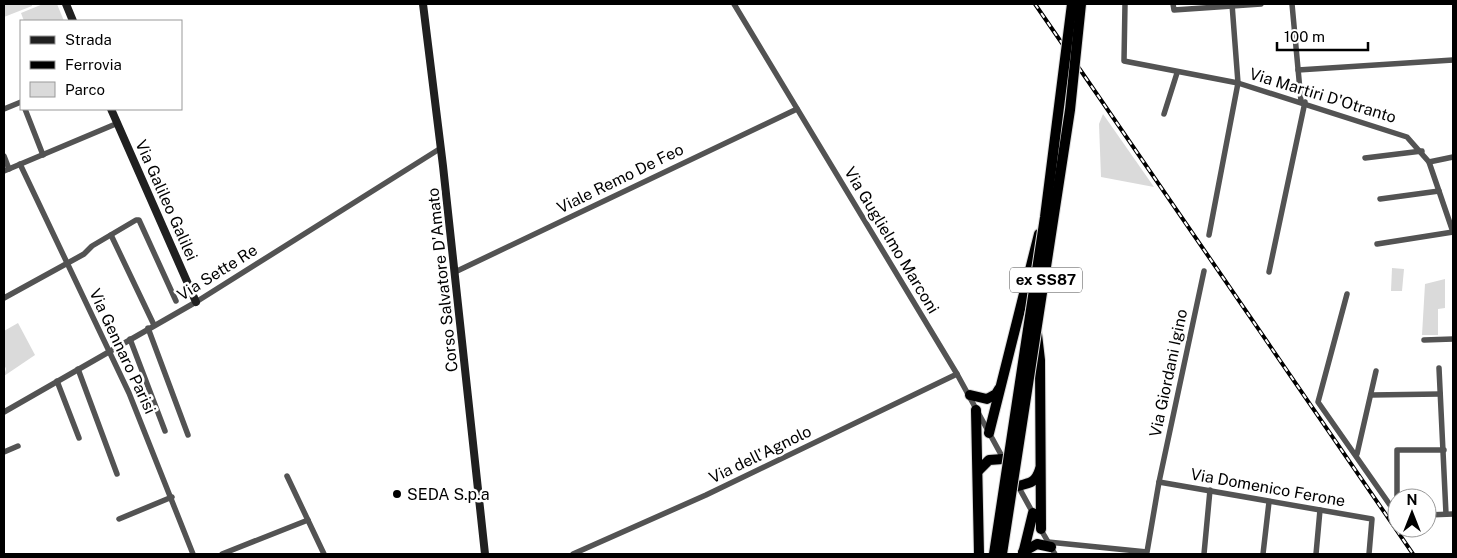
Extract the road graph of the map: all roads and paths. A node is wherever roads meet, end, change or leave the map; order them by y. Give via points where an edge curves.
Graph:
1 (66, 4) edge
2 (423, 4) edge
3 (734, 4) edge
4 (1072, 4) edge
5 (1081, 4) edge
6 (1124, 4) edge
7 (1173, 4) edge
8 (1261, 4) edge
9 (1292, 4) edge
10 (1232, 5) edge
11 (73, 20) edge
12 (1453, 60) edge
13 (1298, 70) junction
14 (1177, 73) junction
15 (1238, 83) junction
16 (20, 102) edge
17 (1303, 102) junction
18 (4, 109) edge
19 (797, 109) junction
20 (25, 110) edge
21 (112, 110) edge
22 (1164, 114) dead end
23 (118, 123) junction
24 (441, 148) junction
25 (1422, 151) junction
26 (43, 155) junction
27 (4, 156) edge
28 (1453, 157) edge
29 (1365, 158) dead end
30 (1429, 162) junction
31 (20, 164) junction
32 (6, 170) edge
33 (1440, 191) junction
34 (1380, 199) dead end
35 (1046, 212) junction
36 (1453, 232) edge
37 (111, 235) junction
38 (1209, 235) dead end
39 (1377, 244) dead end
40 (68, 263) junction
41 (1204, 270) dead end
42 (455, 272) junction
43 (1269, 272) dead end
44 (1347, 294) dead end
45 (4, 298) edge
46 (176, 300) dead end
47 (196, 302) junction
48 (151, 326) junction
49 (1037, 333) junction
50 (130, 339) junction
51 (1453, 339) edge
52 (1424, 340) dead end
53 (109, 352) junction
54 (1439, 368) dead end
55 (78, 369) junction
56 (1376, 371) dead end
57 (957, 374) junction
58 (57, 381) junction
59 (1001, 386) junction
60 (1440, 394) junction
61 (970, 395) junction
62 (1371, 396) junction
63 (976, 410) junction
64 (4, 412) edge
65 (165, 431) dead end
66 (989, 433) junction
67 (188, 435) dead end
68 (79, 438) dead end
69 (18, 446) dead end
70 (1444, 450) junction
71 (4, 452) edge
72 (1357, 454) junction
73 (1003, 458) junction
74 (1041, 466) junction
75 (978, 471) junction
76 (117, 474) dead end
77 (287, 476) dead end
78 (1159, 482) junction
79 (1397, 488) edge
80 (1020, 490) junction
81 (1210, 490) junction
82 (172, 497) junction
83 (1387, 500) edge
84 (1270, 502) junction
85 (1320, 510) junction
86 (1033, 514) junction
87 (1437, 514) edge
88 (1446, 514) junction
89 (1453, 514) edge
90 (119, 519) dead end
91 (308, 520) junction
92 (1041, 529) junction
93 (1051, 548) edge
94 (234, 552) edge
95 (1023, 553) edge
96 (193, 554) edge
97 (222, 554) edge
98 (324, 554) edge
99 (485, 554) edge
100 (573, 554) edge
101 (979, 554) edge
102 (994, 554) edge
103 (1002, 554) edge
104 (1204, 554) edge
105 (1263, 554) edge
106 (1316, 554) edge
107 (1370, 554) edge

1 - 11 street
2 - 24 street, Corso Salvatore D'Amato
3 - 19 street, Via Guglielmo Marconi
4 - 35 highway, ex SS87, bridge
5 - 49 highway, ex SS87, bridge via 1070,110
6 - 14 street, Via Martiri D'Otranto via 1124,61
7 - 10 street via 1174,10
8 - 10 street
9 - 13 street
10 - 15 street
12 - 13 street
13 - 17 street
14 - 15 street, Via Martiri D'Otranto
14 - 22 street
15 - 17 street, Via Martiri D'Otranto
15 - 38 street
16 - 18 street
17 - 25 street, Via Martiri D'Otranto via 1397,132
17 - 43 street
19 - 42 street, Viale Remo De Feo
19 - 57 street, Via Guglielmo Marconi
20 - 26 street
21 - 23 street, Via Galileo Galilei
23 - 26 street
23 - 47 street, Via Galileo Galilei
24 - 42 street, Corso Salvatore D'Amato
24 - 47 street, Via Sette Re
25 - 29 street
25 - 30 street, Via Martiri D'Otranto
26 - 31 street
27 - 32 street
28 - 30 street
30 - 33 street, Via Martiri D'Otranto
31 - 32 street
31 - 40 street, Via Gennaro Parisi
33 - 34 street
33 - 36 street, Via Martiri D'Otranto
35 - 59 highway, bridge
35 - 102 highway, ex SS87, bridge
36 - 39 street
37 - 40 street
37 - 46 street via 139,220
37 - 48 street
40 - 45 street
40 - 53 street, Via Gennaro Parisi
41 - 78 street, Via Giordani Igino
42 - 99 street, Corso Salvatore D'Amato
44 - 72 street via 1318,402
47 - 48 street, Via Sette Re
48 - 50 street, Via Sette Re
48 - 67 street
49 - 74 highway
49 - 103 highway, ex SS87, bridge
50 - 53 street, Via Sette Re
50 - 65 street
51 - 52 street
53 - 55 street, Via Sette Re
53 - 82 street, Via Gennaro Parisi
54 - 60 street
55 - 58 street, Via Sette Re
55 - 76 street
56 - 62 street
57 - 61 street, Via Guglielmo Marconi
57 - 100 street, Via dell'Agnolo via 706,495
58 - 64 street, Via Sette Re
58 - 68 street
59 - 61 highway via 991,398 979,399
59 - 66 highway
60 - 62 street
60 - 70 street
61 - 63 street, Via Guglielmo Marconi
62 - 72 street
63 - 66 street, Via Guglielmo Marconi
63 - 75 highway
66 - 73 street, Via Guglielmo Marconi
69 - 71 street
70 - 79 street via 1397,450
70 - 88 street
72 - 83 street
73 - 75 highway via 989,460
73 - 80 street, Via Guglielmo Marconi
74 - 80 highway via 1033,483
74 - 92 highway
75 - 101 highway
77 - 91 street
78 - 81 street, Via Domenico Ferone
78 - 93 street, Via Giordani Igino via 1147,552
80 - 86 street, Via Guglielmo Marconi
81 - 84 street, Via Domenico Ferone
81 - 104 street
82 - 90 street
82 - 96 street, Via Gennaro Parisi
84 - 85 street, Via Domenico Ferone
84 - 105 street
85 - 106 street
85 - 107 street, Via Domenico Ferone via 1372,519
86 - 92 street, Via Guglielmo Marconi
86 - 95 highway
87 - 88 street
88 - 89 street
91 - 94 street
91 - 98 street
92 - 93 street, Via Guglielmo Marconi
93 - 95 highway via 1037,544
94 - 97 street

